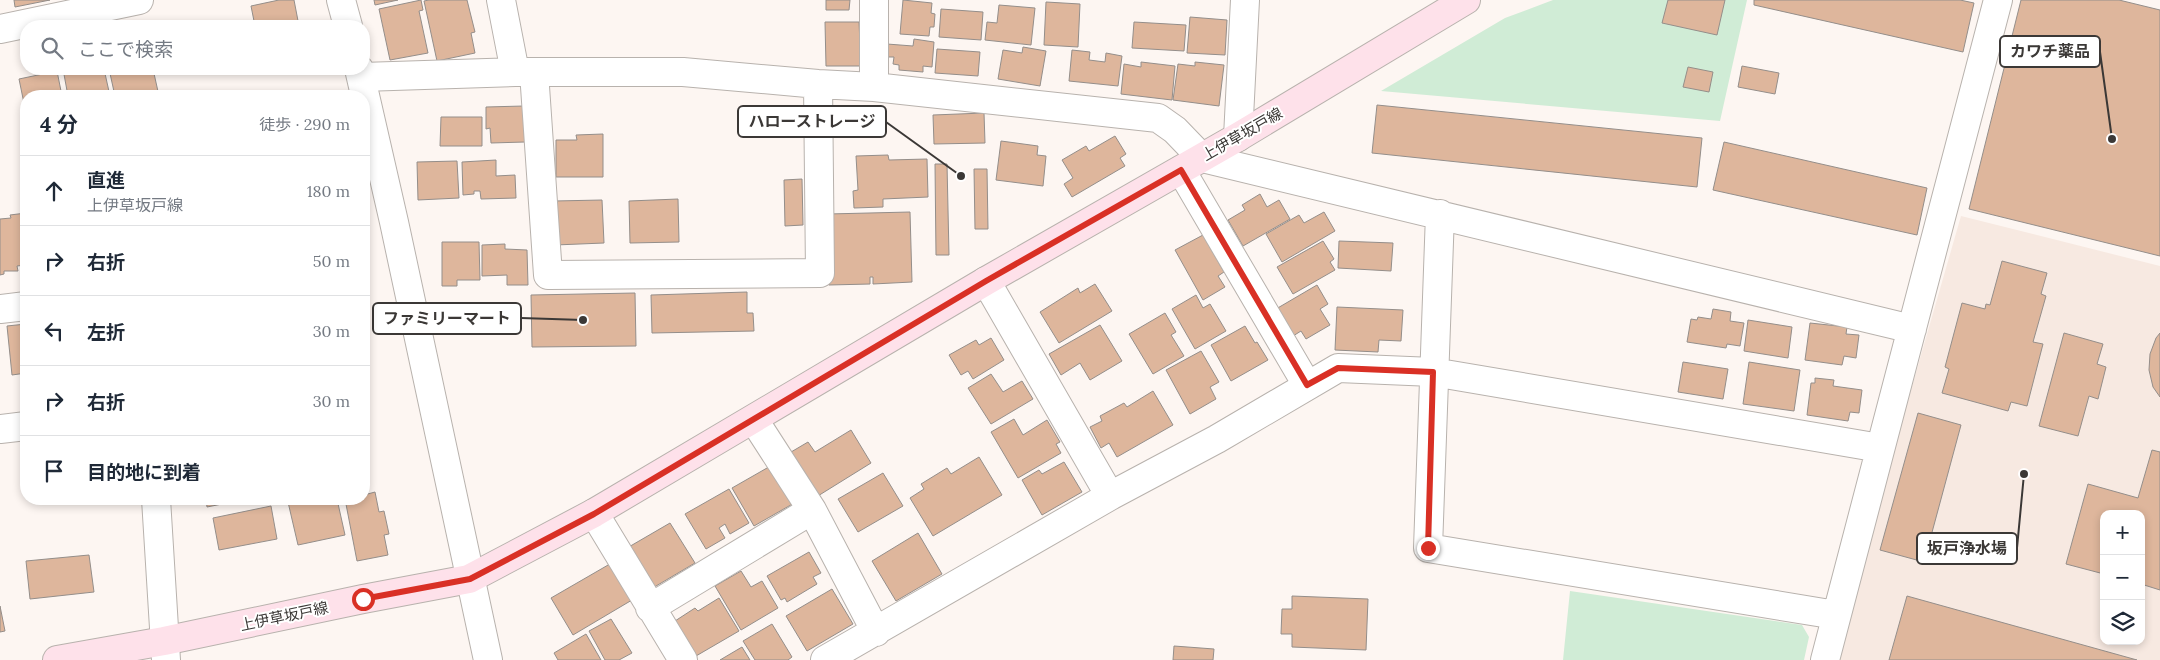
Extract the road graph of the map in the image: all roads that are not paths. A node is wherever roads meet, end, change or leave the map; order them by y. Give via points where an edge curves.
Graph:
1 (139, 0) edge
2 (341, 0) edge
3 (501, 0) edge
4 (874, 0) edge
5 (1246, 0) edge
6 (1466, 0) edge
7 (1998, 0) edge
8 (43, 20) edge
9 (346, 20) edge
10 (20, 25) edge
11 (0, 29) edge
12 (525, 72) junction
13 (370, 73) edge
14 (360, 75) edge
15 (818, 84) junction
16 (874, 87) junction
17 (364, 90) edge
18 (370, 117) edge
19 (1238, 138) junction
20 (1192, 164) junction
21 (1440, 214) junction
22 (986, 281) junction
23 (20, 307) edge
24 (0, 309) edge
25 (1912, 329) junction
26 (1433, 372) junction
27 (1307, 385) junction
28 (754, 420) junction
29 (20, 427) edge
30 (0, 429) edge
31 (1880, 448) junction
32 (1110, 496) junction
33 (156, 505) edge
34 (812, 510) junction
35 (594, 514) junction
36 (470, 579) junction
37 (650, 608) junction
38 (1836, 615) junction
39 (876, 632) junction
40 (165, 651) edge
41 (57, 660) edge
42 (488, 660) edge
43 (683, 660) edge
44 (826, 660) edge
45 (1825, 660) edge

1 - 8 street
2 - 9 street
3 - 12 street
4 - 16 street
5 - 19 street
6 - 19 main road, 上伊草坂戸線
7 - 25 street
10 - 11 street
12 - 13 street
12 - 15 street via 683,72
12 - 15 street via 548,276 820,273
14 - 17 street
15 - 16 street
16 - 20 street via 1158,118 1175,130
18 - 36 street
19 - 20 main road, 上伊草坂戸線
20 - 21 street
20 - 22 main road, 上伊草坂戸線
20 - 27 street
21 - 25 street
21 - 26 street
22 - 28 main road, 上伊草坂戸線
22 - 32 street
23 - 24 street
25 - 31 street
26 - 27 street via 1338,368
26 - 31 street
26 - 38 street via 1428,548
27 - 32 street via 1217,439
28 - 34 street
28 - 35 main road, 上伊草坂戸線
29 - 30 street
31 - 38 street
32 - 39 street
33 - 40 street
34 - 37 street
34 - 39 street
35 - 36 main road, 上伊草坂戸線
35 - 37 street
36 - 40 main road, 上伊草坂戸線 via 363,599
36 - 42 street
37 - 43 street
38 - 45 street
39 - 44 street
40 - 41 main road, 上伊草坂戸線

